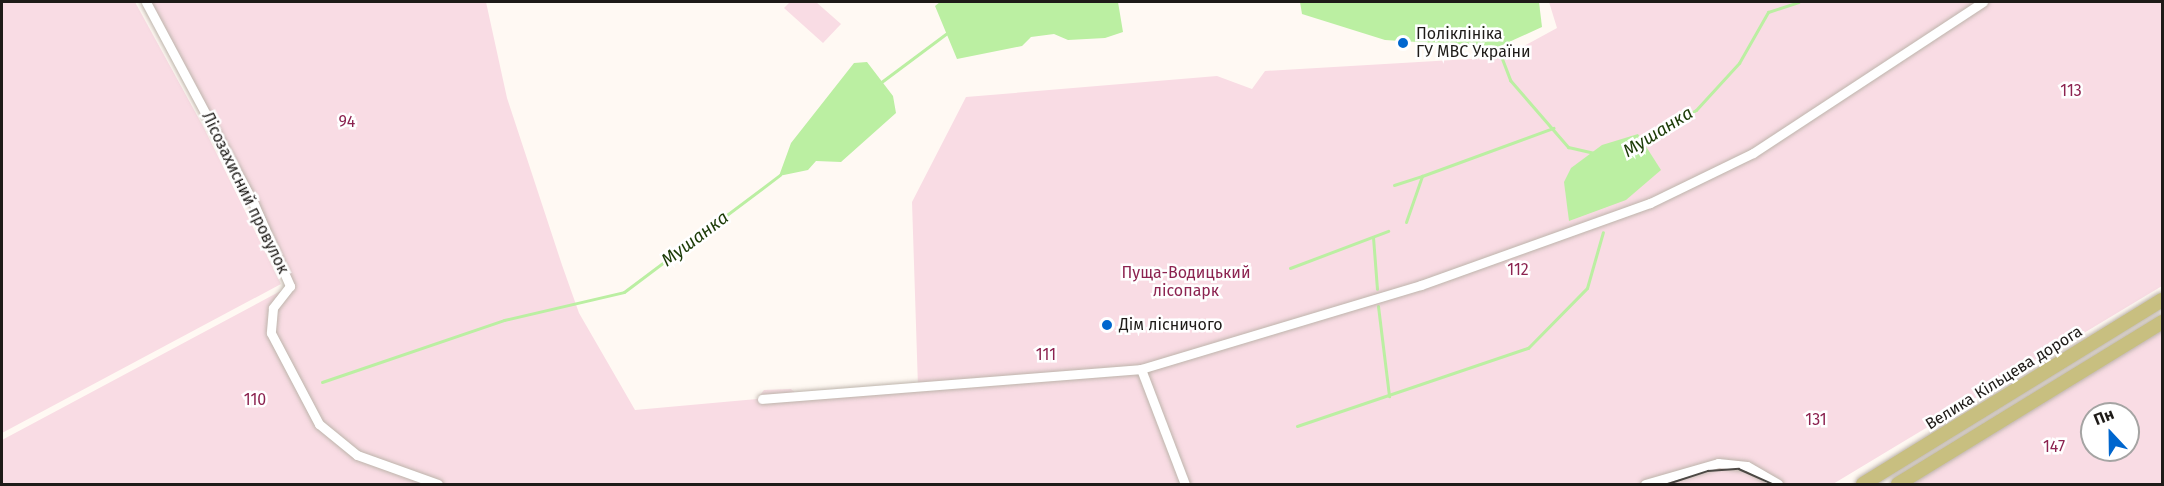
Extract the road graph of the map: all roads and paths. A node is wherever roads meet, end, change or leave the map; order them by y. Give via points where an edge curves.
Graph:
1 (146, 2) edge
2 (1983, 2) edge
3 (2163, 300) edge
4 (2163, 322) edge
5 (1141, 369) junction
6 (762, 399) dead end
7 (438, 484) edge
8 (1185, 484) edge
9 (1645, 484) edge
10 (1778, 484) edge
11 (1863, 484) edge
12 (1898, 484) edge

1 - 7 street, Лісозахисний провулок via 254,204 290,286 273,308 271,333 319,424 357,455
2 - 5 street via 1753,153 1650,203 1421,285
3 - 11 main road, Велика Кільцева дорога
4 - 12 main road
5 - 6 street
5 - 8 street
9 - 10 street via 1718,463 1747,466

